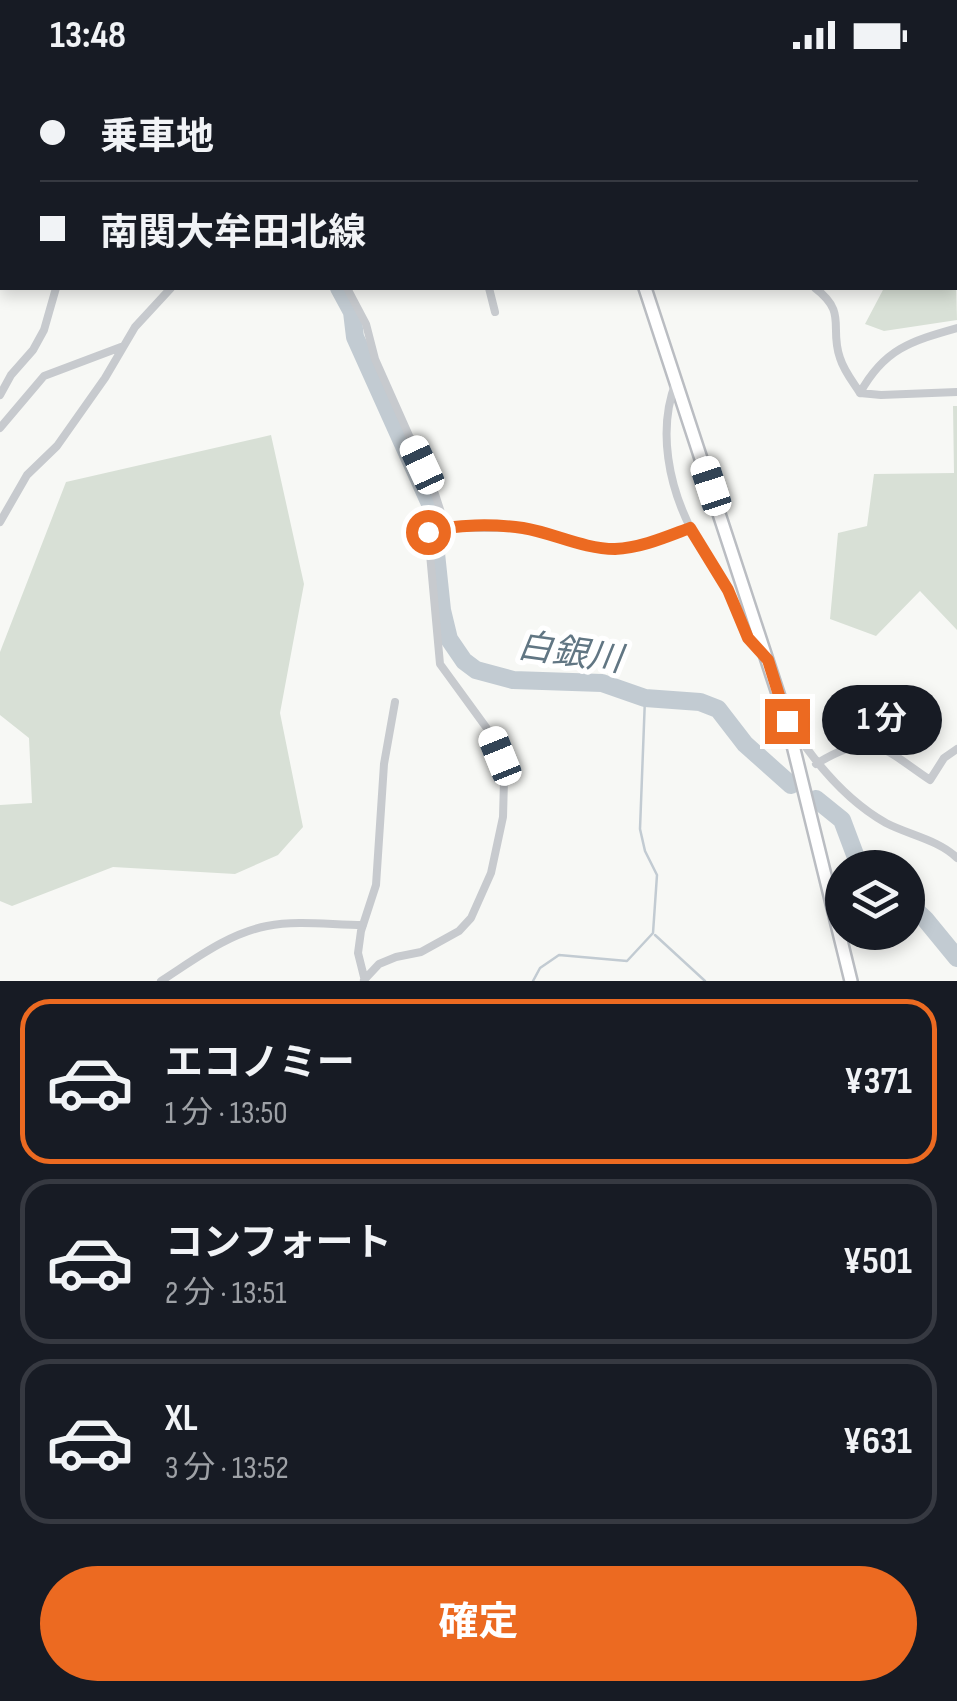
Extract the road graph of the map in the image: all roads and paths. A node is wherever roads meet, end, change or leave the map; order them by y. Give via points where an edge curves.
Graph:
1 (55, 290) edge
2 (169, 290) edge
3 (348, 290) edge
4 (490, 290) edge
5 (646, 290) edge
6 (817, 290) edge
7 (494, 312) dead end
8 (957, 328) edge
9 (122, 346) junction
10 (676, 382) junction
11 (957, 392) edge
12 (860, 393) junction
13 (0, 395) edge
14 (0, 428) edge
15 (0, 522) edge
16 (443, 528) junction
17 (690, 528) junction
18 (768, 660) junction
19 (395, 702) dead end
20 (787, 721) junction
21 (957, 749) edge
22 (816, 764) junction
23 (957, 858) edge
24 (363, 926) junction
25 (364, 980) edge
26 (161, 981) edge
27 (851, 981) edge

1 - 13 street via 34,350
2 - 9 street
3 - 16 street via 435,494
4 - 7 street
5 - 10 main road
6 - 12 street via 834,306 838,354
8 - 12 street via 885,356
9 - 14 street via 44,376
9 - 15 street via 57,446 26,475
10 - 17 street via 668,402 668,460
10 - 18 main road
11 - 12 street
16 - 17 street via 521,528 620,549
16 - 25 street via 428,532 440,664 496,745 503,818 492,872 471,918 421,952 380,964
17 - 18 street via 748,638
18 - 20 main road
19 - 24 street via 376,885
20 - 22 street
20 - 27 main road
21 - 22 street via 930,780 876,746 836,752
22 - 23 street via 882,820
24 - 25 street via 358,954
24 - 26 street via 262,927

